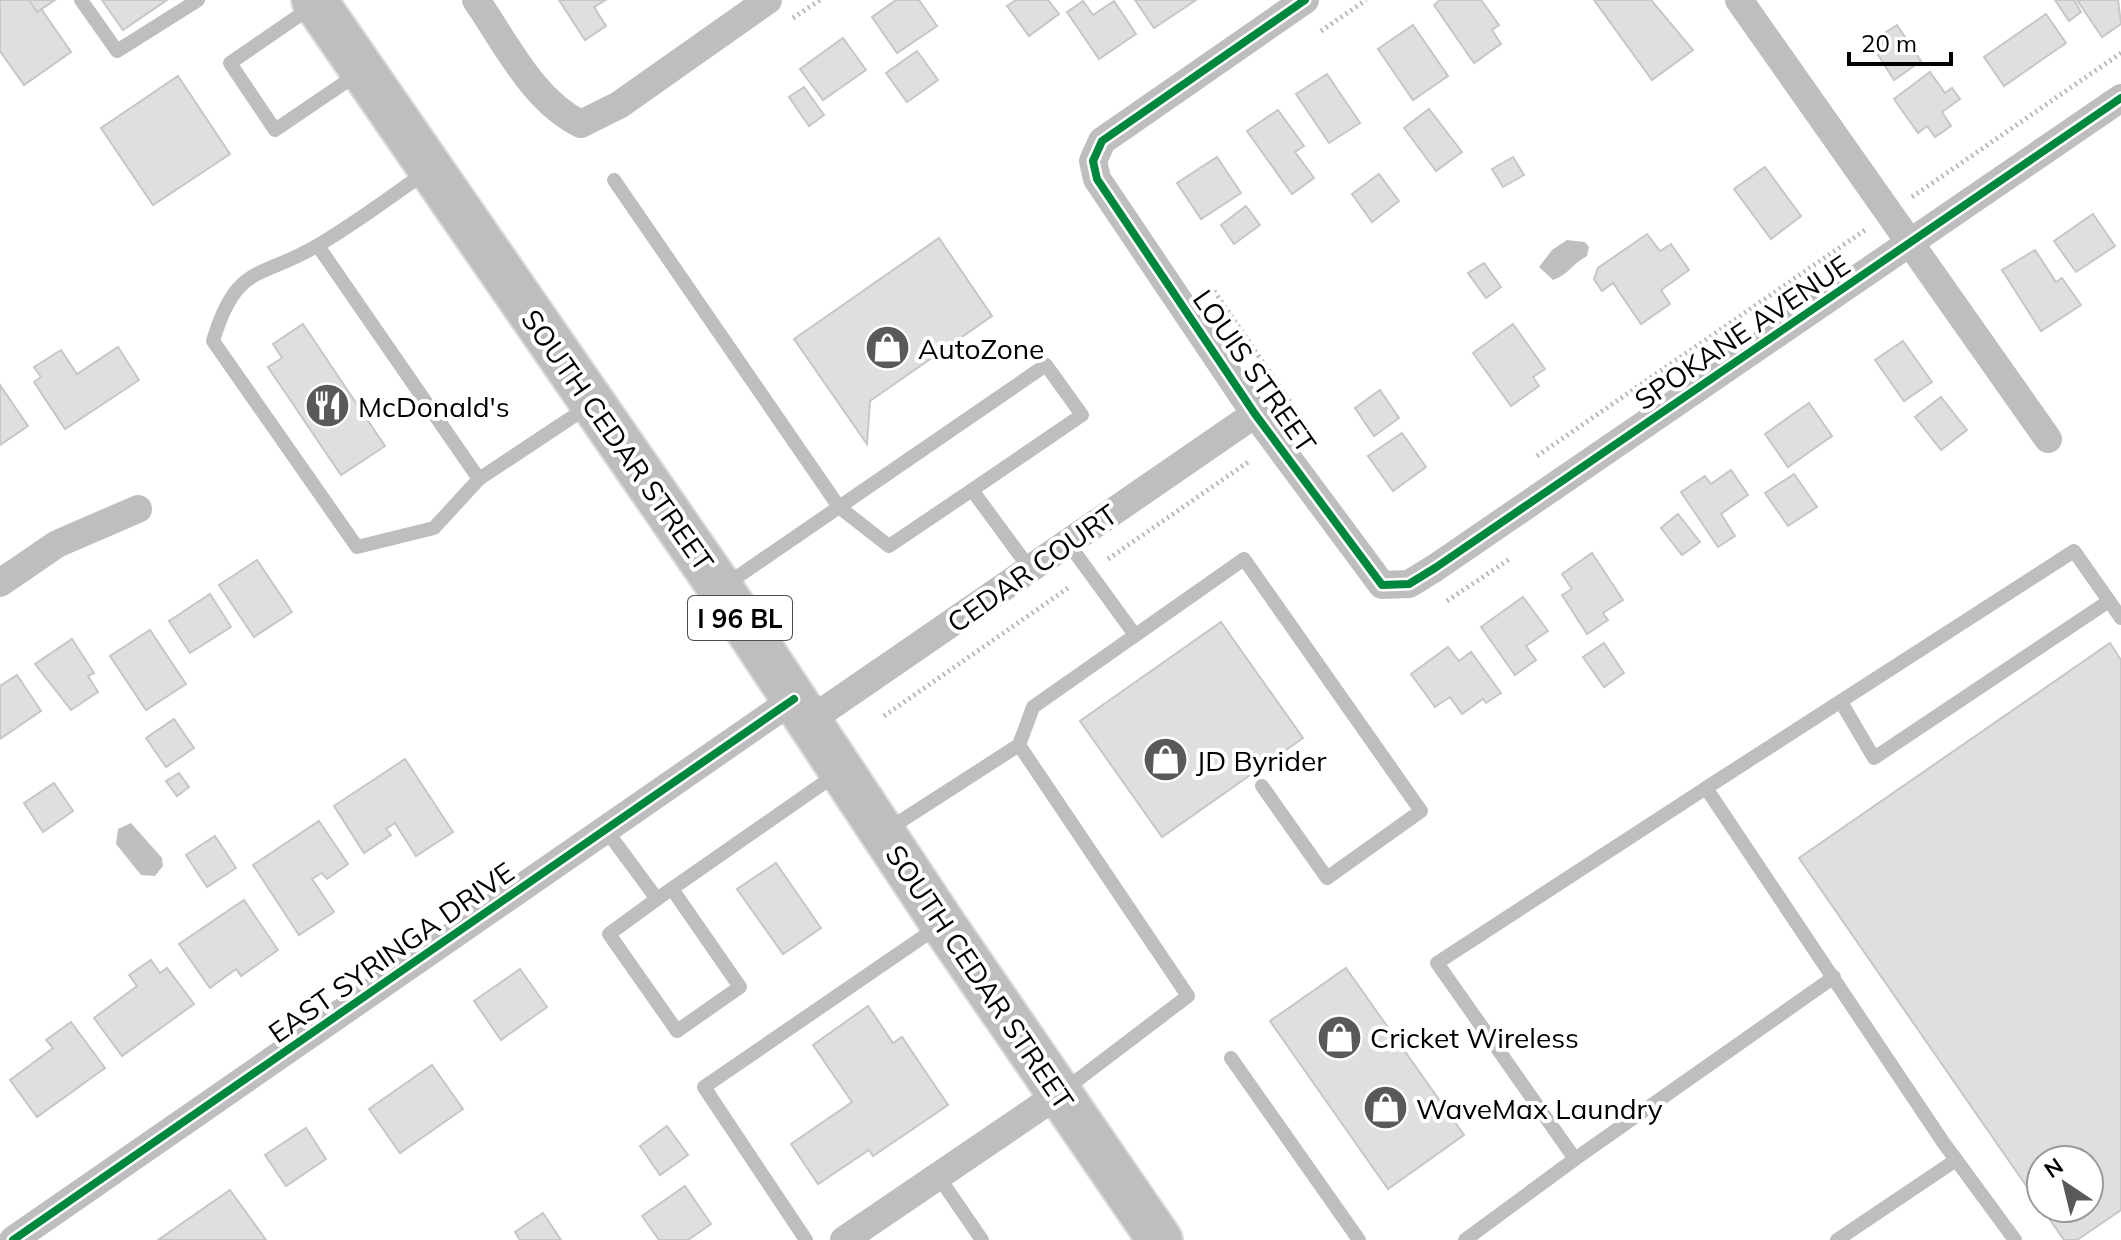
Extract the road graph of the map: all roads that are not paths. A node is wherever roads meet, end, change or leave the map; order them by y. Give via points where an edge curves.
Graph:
1 (198, 0) edge
2 (476, 0) edge
3 (768, 0) edge
4 (1305, 0) edge
5 (1739, 0) edge
6 (84, 1) edge
7 (315, 2) edge
8 (363, 71) junction
9 (2121, 98) edge
10 (430, 169) junction
11 (614, 180) dead end
12 (1911, 245) junction
13 (318, 246) junction
14 (594, 403) junction
15 (1255, 414) junction
16 (2048, 439) dead end
17 (479, 479) junction
18 (972, 490) junction
19 (839, 507) junction
20 (138, 509) dead end
21 (1068, 543) junction
22 (1030, 569) junction
23 (0, 583) edge
24 (1382, 585) joint
25 (721, 589) junction
26 (2109, 601) junction
27 (2121, 618) edge
28 (1135, 635) junction
29 (1841, 702) junction
30 (802, 710) junction
31 (1019, 745) junction
32 (842, 771) junction
33 (1262, 786) dead end
34 (1706, 788) junction
35 (606, 830) junction
36 (884, 832) junction
37 (672, 889) junction
38 (657, 899) junction
39 (943, 924) junction
40 (1834, 977) junction
41 (1231, 1058) dead end
42 (1059, 1094) junction
43 (1575, 1159) junction
44 (1956, 1160) junction
45 (938, 1176) junction
46 (1151, 1237) edge
47 (13, 1240) edge
48 (806, 1240) edge
49 (844, 1240) edge
50 (982, 1240) edge
51 (1359, 1240) edge
52 (1465, 1240) edge
53 (1837, 1240) edge
54 (2015, 1240) edge

1 - 6 lane via 117,51
2 - 3 street via 542,95 559,113 581,124 619,105
4 - 15 street, LOUIS STREET via 1102,141 1093,161 1097,179
5 - 12 street
7 - 8 main road, SOUTH CEDAR STREET / I 96 BL
7 - 8 lane via 230,63 275,130
8 - 10 main road, SOUTH CEDAR STREET / I 96 BL
9 - 12 street, SPOKANE AVENUE
10 - 13 lane
10 - 14 main road, SOUTH CEDAR STREET / I 96 BL
11 - 19 lane
12 - 16 street
12 - 24 street, SPOKANE AVENUE via 1435,568 1409,584
13 - 17 lane
13 - 17 lane via 256,271 229,298 213,341 357,547 434,528
14 - 17 lane
14 - 25 main road, SOUTH CEDAR STREET / I 96 BL
15 - 21 street, CEDAR COURT
15 - 24 street, LOUIS STREET
18 - 19 lane via 889,546
18 - 19 lane via 1082,415 1046,365
18 - 22 lane
19 - 25 lane
20 - 23 street via 57,544
21 - 22 street, CEDAR COURT
21 - 28 lane
22 - 30 street, CEDAR COURT
25 - 30 main road, SOUTH CEDAR STREET / I 96 BL
26 - 27 lane
26 - 29 lane via 2074,551
26 - 29 lane via 1874,758
28 - 31 lane via 1033,707
28 - 33 lane via 1244,559 1421,811 1327,878
29 - 34 lane
30 - 32 main road, SOUTH CEDAR STREET / I 96 BL
30 - 35 street, EAST SYRINGA DRIVE
31 - 36 lane
31 - 42 lane via 1188,996
32 - 36 main road, SOUTH CEDAR STREET / I 96 BL
32 - 37 lane
34 - 40 lane
34 - 43 lane via 1437,963
35 - 38 lane
35 - 47 street, EAST SYRINGA DRIVE
36 - 39 main road, SOUTH CEDAR STREET / I 96 BL
37 - 38 lane
37 - 38 lane via 740,987 677,1031 609,934
39 - 42 main road, SOUTH CEDAR STREET / I 96 BL
39 - 48 lane via 704,1087
40 - 43 lane
40 - 44 lane
41 - 51 lane
42 - 45 street
42 - 46 main road, SOUTH CEDAR STREET / I 96 BL
43 - 52 lane
44 - 53 lane
44 - 54 lane
45 - 49 street
45 - 50 lane

